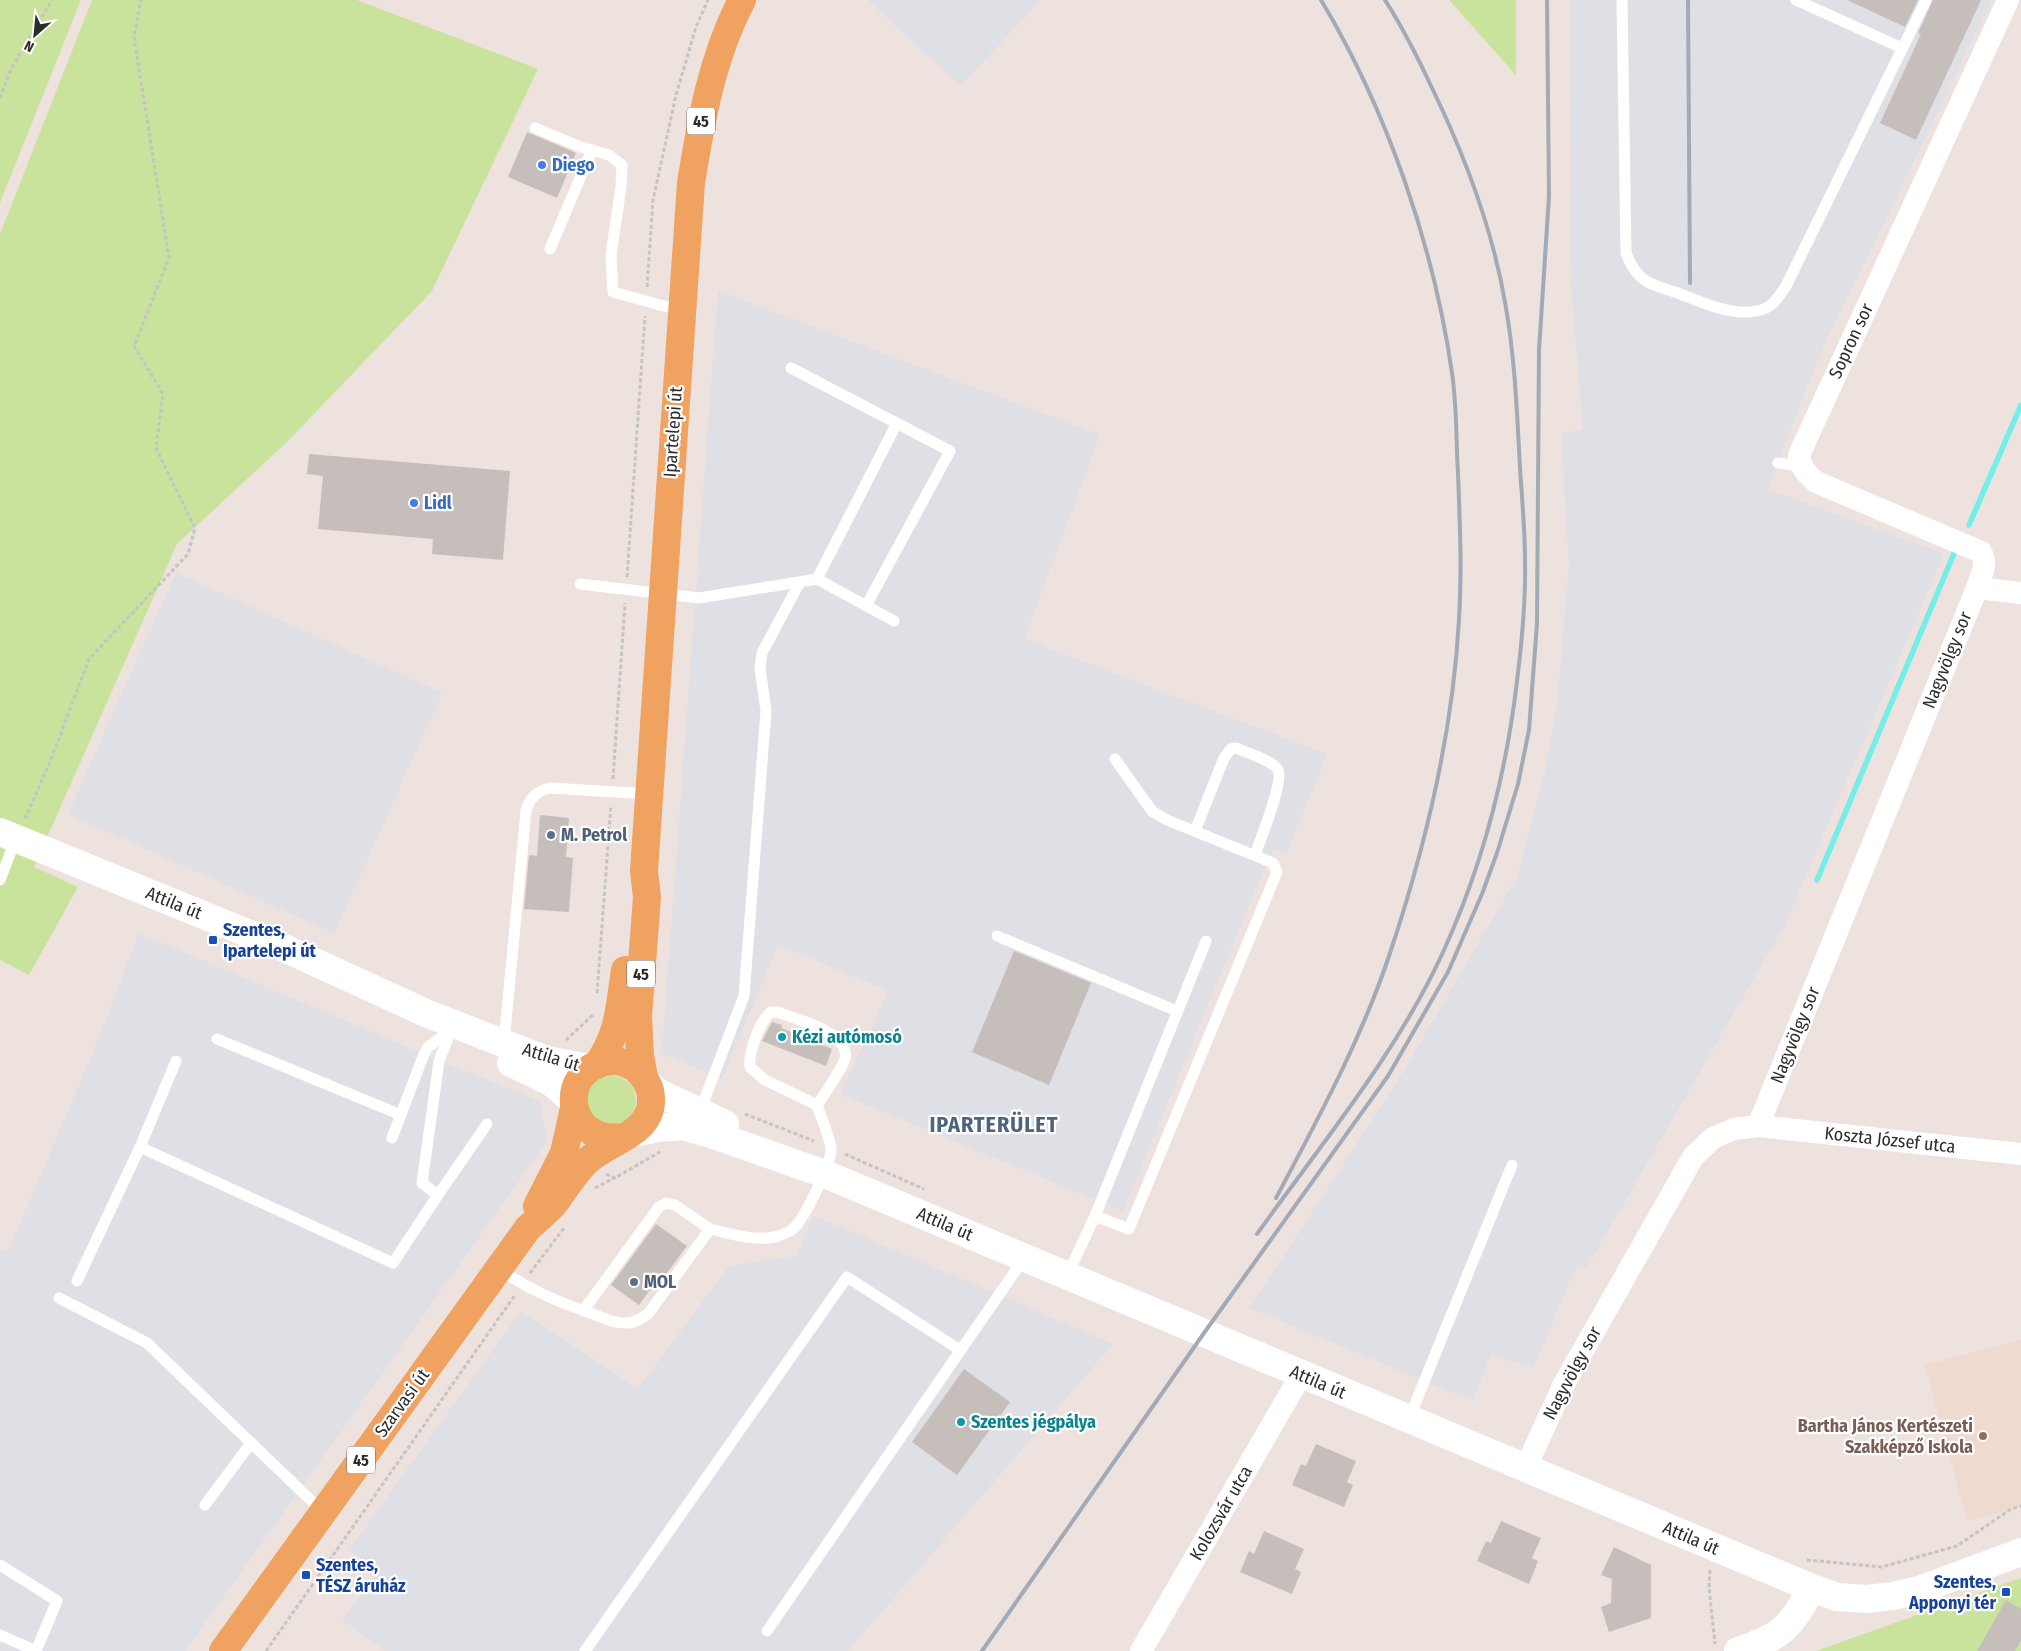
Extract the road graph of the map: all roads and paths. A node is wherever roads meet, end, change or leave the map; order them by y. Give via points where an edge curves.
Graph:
1 (52, 0) edge
2 (141, 0) edge
3 (708, 0) edge
4 (742, 0) edge
5 (1622, 0) edge
6 (1796, 0) edge
7 (1926, 0) edge
8 (2008, 0) edge
9 (1902, 48) junction
10 (0, 98) edge
11 (535, 128) dead end
12 (592, 150) junction
13 (550, 249) dead end
14 (646, 301) junction
15 (682, 311) junction
16 (791, 368) dead end
17 (897, 423) junction
18 (1778, 463) dead end
19 (1800, 466) junction
20 (817, 579) junction
21 (800, 582) junction
22 (580, 584) dead end
23 (1977, 588) junction
24 (626, 589) junction
25 (663, 593) junction
26 (2021, 593) edge
27 (866, 606) junction
28 (894, 621) dead end
29 (1115, 759) dead end
30 (612, 792) junction
31 (649, 794) junction
32 (1195, 831) junction
33 (8, 835) edge
34 (1255, 855) junction
35 (644, 871) junction
36 (0, 880) edge
37 (997, 936) dead end
38 (1206, 941) dead end
39 (597, 994) dead end
40 (1177, 1011) junction
41 (452, 1027) junction
42 (217, 1039) dead end
43 (504, 1042) junction
44 (176, 1061) dead end
45 (593, 1066) junction
46 (646, 1081) junction
47 (574, 1104) junction
48 (817, 1105) junction
49 (741, 1112) dead end
50 (702, 1113) junction
51 (401, 1115) junction
52 (486, 1124) dead end
53 (1758, 1126) junction
54 (628, 1135) junction
55 (392, 1138) dead end
56 (140, 1147) junction
57 (2021, 1154) edge
58 (828, 1161) junction
59 (1512, 1165) dead end
60 (615, 1178) dead end
61 (594, 1189) dead end
62 (931, 1192) dead end
63 (438, 1195) junction
64 (1095, 1216) junction
65 (570, 1221) dead end
66 (528, 1228) junction
67 (710, 1229) junction
68 (1025, 1258) junction
69 (499, 1269) junction
70 (1068, 1276) junction
71 (77, 1281) dead end
72 (522, 1284) junction
73 (59, 1298) dead end
74 (583, 1311) junction
75 (960, 1350) junction
76 (1302, 1375) junction
77 (1408, 1420) junction
78 (252, 1443) junction
79 (1525, 1469) junction
80 (205, 1505) dead end
81 (2021, 1506) edge
82 (323, 1512) junction
83 (1710, 1546) junction
84 (2021, 1552) edge
85 (1798, 1559) dead end
86 (0, 1565) edge
87 (1812, 1588) junction
88 (767, 1631) dead end
89 (0, 1636) edge
90 (1744, 1650) edge
91 (36, 1651) edge
92 (223, 1651) edge
93 (266, 1651) edge
94 (585, 1651) edge
95 (1141, 1651) edge
96 (1716, 1651) edge

1 - 10 path via 10,69
2 - 33 path via 134,37 169,258 134,346 163,394 156,448 195,528 188,554 89,659 50,762
3 - 14 path via 696,27 676,95 653,200
4 - 15 main road, Ipartelepi út / 45 via 704,106 690,184
5 - 9 lane via 1626,253 1635,272 1647,282 1731,311 1762,310 1782,292
6 - 9 lane
7 - 9 lane
8 - 19 street, Sopron sor via 1802,446
11 - 12 lane
12 - 13 lane
12 - 14 lane via 609,155 622,165 611,255 613,292
14 - 15 lane
14 - 24 path
15 - 25 main road, Ipartelepi út / 45
16 - 17 lane
17 - 20 lane
17 - 27 lane via 950,451
18 - 19 lane
19 - 23 street via 1816,482 1981,552 1984,565
20 - 21 lane
20 - 27 lane
21 - 25 lane via 699,598
21 - 50 lane via 762,654 760,668 766,711 744,996
22 - 24 lane
23 - 26 street
23 - 53 street, Nagyvölgy sor
24 - 25 lane
24 - 30 path
25 - 31 main road, Ipartelepi út / 45
27 - 28 lane
29 - 32 lane via 1152,811
30 - 31 lane
30 - 39 path
30 - 43 lane via 550,788 530,799
31 - 35 main road, Ipartelepi út / 45
32 - 34 lane
32 - 34 lane via 1224,758 1236,748 1272,764 1279,774 1274,800
33 - 36 lane
33 - 41 main road, Attila út via 284,948
34 - 64 lane via 1273,863 1276,878 1129,1229
35 - 45 main road, 45 via 635,899 616,1029 606,1052
35 - 46 main road, 45 via 647,897 638,1016 640,1056
37 - 40 lane
38 - 40 lane
40 - 64 lane
41 - 43 main road, Attila út
41 - 47 main road, Attila út via 472,1045 542,1077
41 - 51 lane via 428,1047
41 - 63 lane via 439,1061 422,1184
42 - 51 lane
43 - 45 main road, Attila út via 547,1060
44 - 56 lane
45 - 46 main road via 612,1061 628,1064
45 - 47 main road, 45 via 578,1082
46 - 50 main road, Attila út via 659,1093
46 - 54 main road, 45 via 651,1107 644,1122
47 - 54 main road via 578,1118 592,1133 612,1139
47 - 66 main road, 45 via 564,1153
48 - 48 lane via 765,1080 750,1067 751,1052 765,1018 771,1012 827,1031 836,1037 845,1052 843,1064
48 - 58 lane
49 - 58 path
50 - 58 main road, Attila út
51 - 55 lane
52 - 63 lane
53 - 57 street, Koszta József utca
53 - 79 street, Nagyvölgy sor via 1734,1129 1713,1138 1694,1157 1564,1384
54 - 58 main road, Attila út via 683,1126
54 - 66 main road, 45 via 585,1163 552,1206
56 - 63 lane via 393,1262
56 - 71 lane
58 - 62 path
58 - 67 lane via 792,1230 775,1237 745,1238
58 - 68 main road, Attila út
59 - 77 lane
60 - 61 path
64 - 70 lane
65 - 72 path
66 - 69 main road, Szarvasi út / 45
67 - 74 lane via 648,1314 640,1320 617,1322
67 - 74 lane via 675,1205 666,1204 659,1208
68 - 70 main road, Attila út
68 - 75 lane
69 - 72 lane
69 - 82 main road, Szarvasi út / 45
70 - 76 main road, Attila út
72 - 74 lane
72 - 93 path
73 - 78 lane via 147,1343
75 - 88 lane
75 - 94 lane via 847,1277
76 - 77 main road, Attila út
76 - 95 street, Kolozsvár utca
77 - 79 main road, Attila út
78 - 80 lane
78 - 82 lane
79 - 83 main road, Attila út
81 - 85 path via 2011,1509 1957,1546 1882,1567
82 - 92 main road, Szarvasi út / 45
83 - 87 main road, Attila út
83 - 96 path via 1709,1587
84 - 87 main road, Attila út via 1919,1590 1893,1596 1867,1599 1837,1597
86 - 91 lane via 58,1600
87 - 90 main road via 1799,1612 1783,1630
89 - 91 lane

